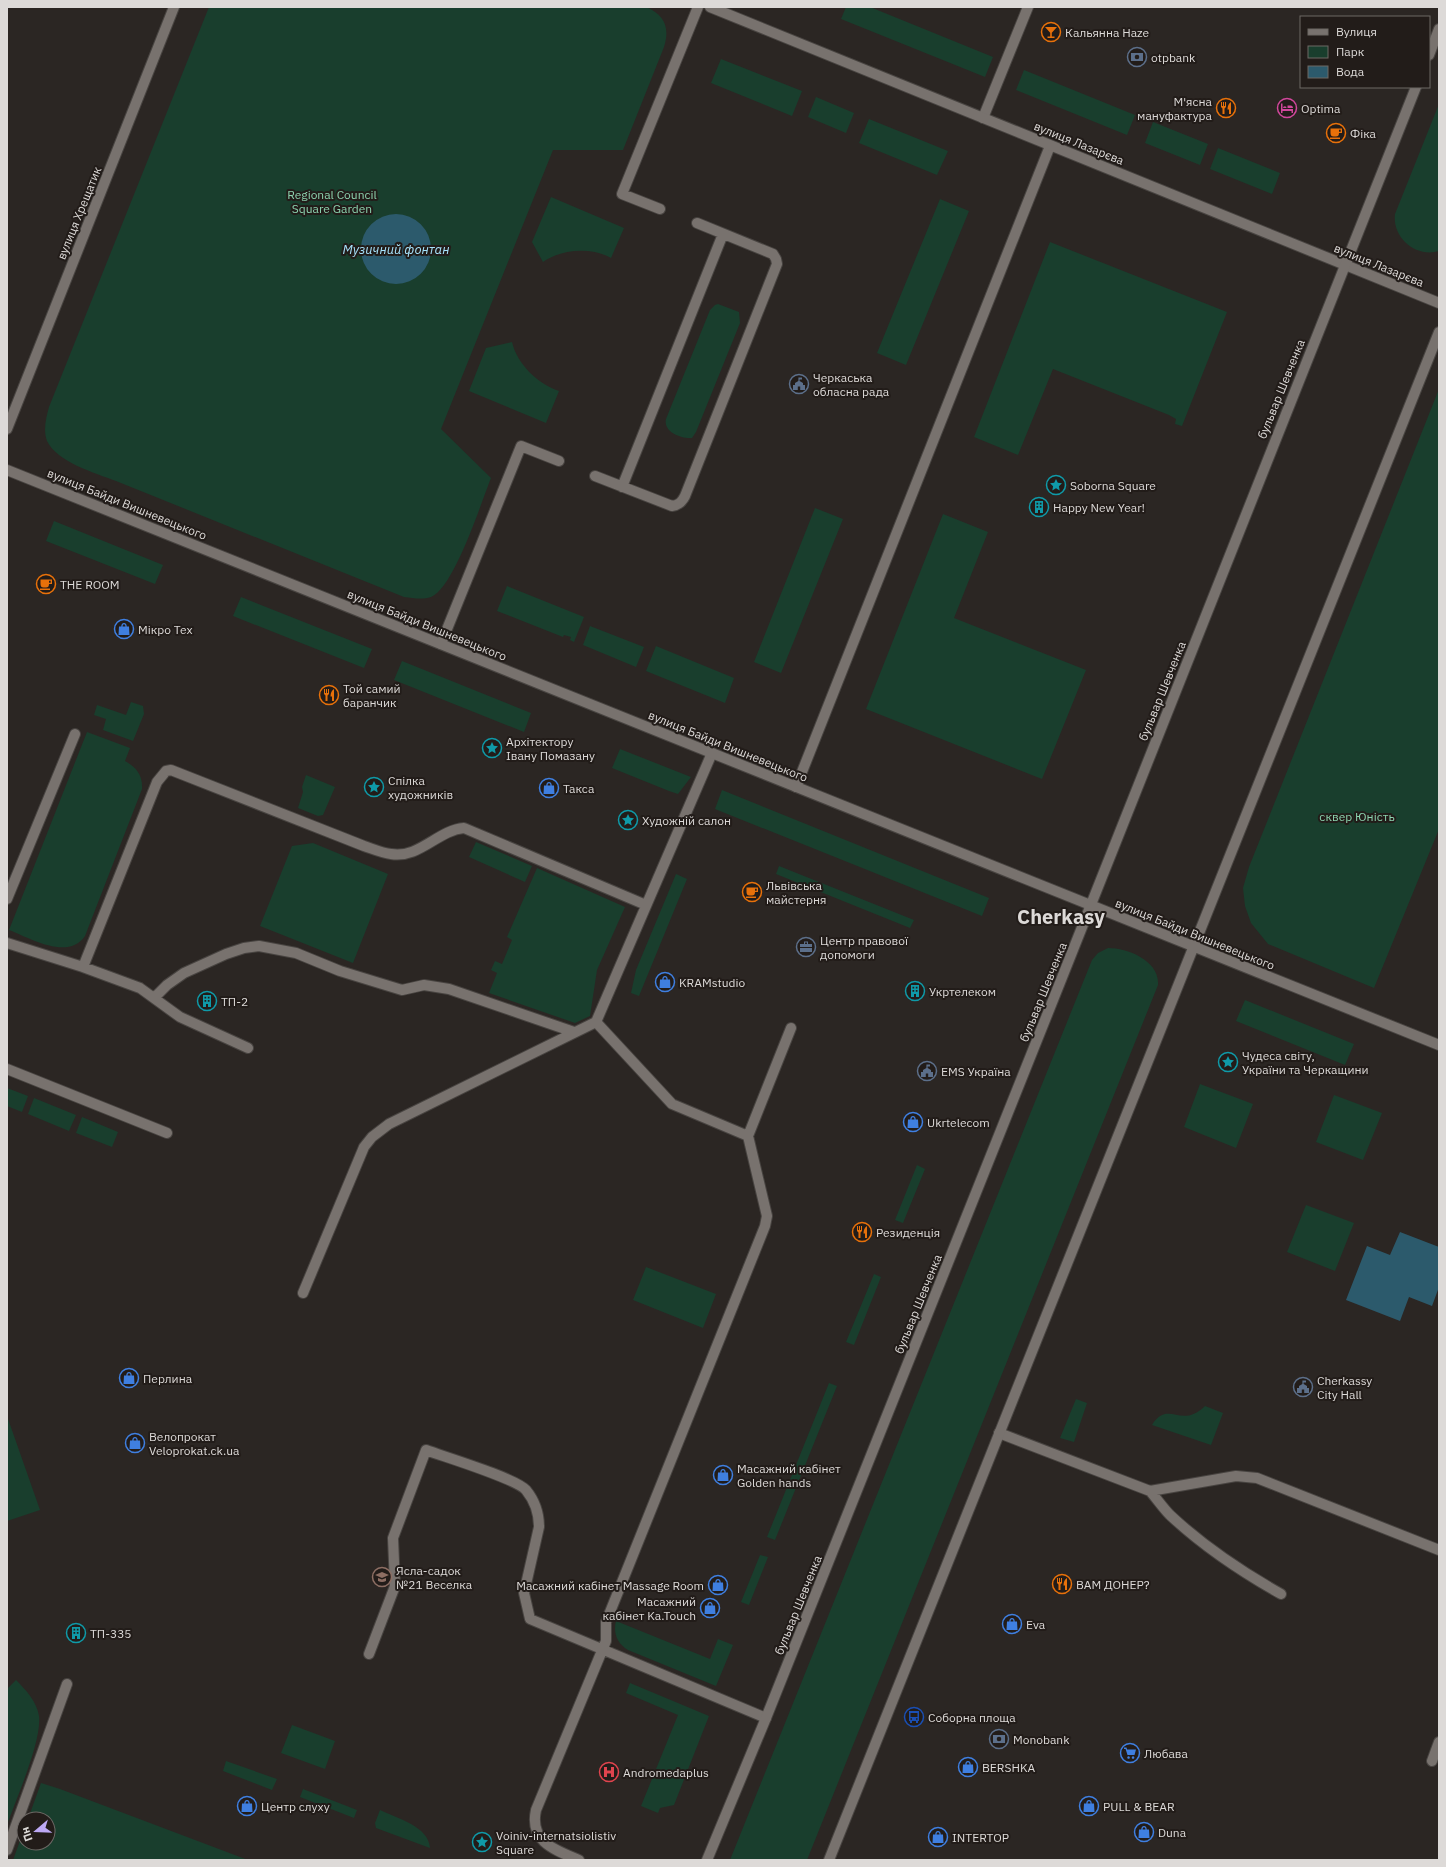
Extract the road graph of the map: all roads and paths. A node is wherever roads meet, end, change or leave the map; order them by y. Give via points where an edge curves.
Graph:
1 (174, 7) edge
2 (698, 7) edge
3 (710, 7) edge
4 (1028, 7) edge
5 (1439, 29) edge
6 (1430, 52) edge
7 (1416, 88) edge
8 (982, 118) junction
9 (1050, 146) junction
10 (660, 209) dead end
11 (697, 224) dead end
12 (723, 234) junction
13 (1345, 265) junction
14 (1439, 303) edge
15 (1439, 332) edge
16 (7, 429) edge
17 (559, 461) dead end
18 (7, 470) edge
19 (595, 476) dead end
20 (622, 487) junction
21 (441, 644) junction
22 (75, 734) dead end
23 (712, 753) junction
24 (796, 787) junction
25 (7, 899) edge
26 (646, 905) junction
27 (1091, 905) junction
28 (7, 943) edge
29 (1193, 947) junction
30 (83, 967) junction
31 (155, 998) junction
32 (596, 1022) junction
33 (791, 1028) dead end
34 (574, 1032) junction
35 (1439, 1045) edge
36 (248, 1048) dead end
37 (7, 1069) edge
38 (167, 1133) dead end
39 (748, 1136) junction
40 (303, 1293) dead end
41 (999, 1433) junction
42 (1150, 1491) junction
43 (1439, 1550) edge
44 (1281, 1594) dead end
45 (602, 1649) junction
46 (370, 1654) dead end
47 (67, 1684) dead end
48 (766, 1718) junction
49 (1439, 1742) edge
50 (1432, 1761) dead end
51 (7, 1850) edge
52 (579, 1860) edge
53 (707, 1860) edge
54 (829, 1860) edge

1 - 16 main road, вулиця Хрещатик
2 - 10 main road via 622,194
3 - 8 main road, вулиця Лазарєва
4 - 8 main road
5 - 6 main road
7 - 13 main road, бульвар Шевченка
8 - 9 main road, вулиця Лазарєва
9 - 13 main road, вулиця Лазарєва
9 - 24 main road
11 - 12 main road
12 - 20 main road
12 - 20 main road via 773,254 777,264 694,474 682,501 677,505 666,504
13 - 14 main road, вулиця Лазарєва
13 - 27 main road, бульвар Шевченка
15 - 29 main road
17 - 21 main road via 520,446
18 - 21 main road, вулиця Байди Вишневецького
19 - 20 main road
21 - 23 main road, вулиця Байди Вишневецького
22 - 25 main road
23 - 24 main road, вулиця Байди Вишневецького
23 - 26 main road
24 - 27 main road, вулиця Байди Вишневецького
26 - 30 main road via 464,828 448,831 409,852 392,854 364,846 172,770 166,771 157,782
26 - 32 main road
27 - 29 main road, вулиця Байди Вишневецького
27 - 48 main road, бульвар Шевченка
28 - 30 main road
29 - 35 main road, вулиця Байди Вишневецького
29 - 41 main road
30 - 31 main road via 140,988
31 - 34 main road via 184,973 226,954 258,946 296,953 340,971 402,990 424,985 449,989
31 - 36 main road via 180,1017
32 - 34 main road
32 - 39 main road via 672,1104
33 - 39 main road
34 - 40 main road via 389,1124 372,1137 359,1159
37 - 38 main road
39 - 45 main road via 766,1205 765,1226 606,1622 607,1637
41 - 42 main road
41 - 54 main road
42 - 43 main road via 1236,1476 1257,1478
42 - 44 main road via 1169,1514 1213,1550 1246,1574
45 - 46 main road via 530,1619 524,1593 540,1527 536,1506 525,1489 514,1482 426,1450 395,1529 395,1586
45 - 48 main road
45 - 52 main road via 534,1819 540,1838 549,1846
47 - 51 main road
48 - 53 main road, бульвар Шевченка
49 - 50 main road

